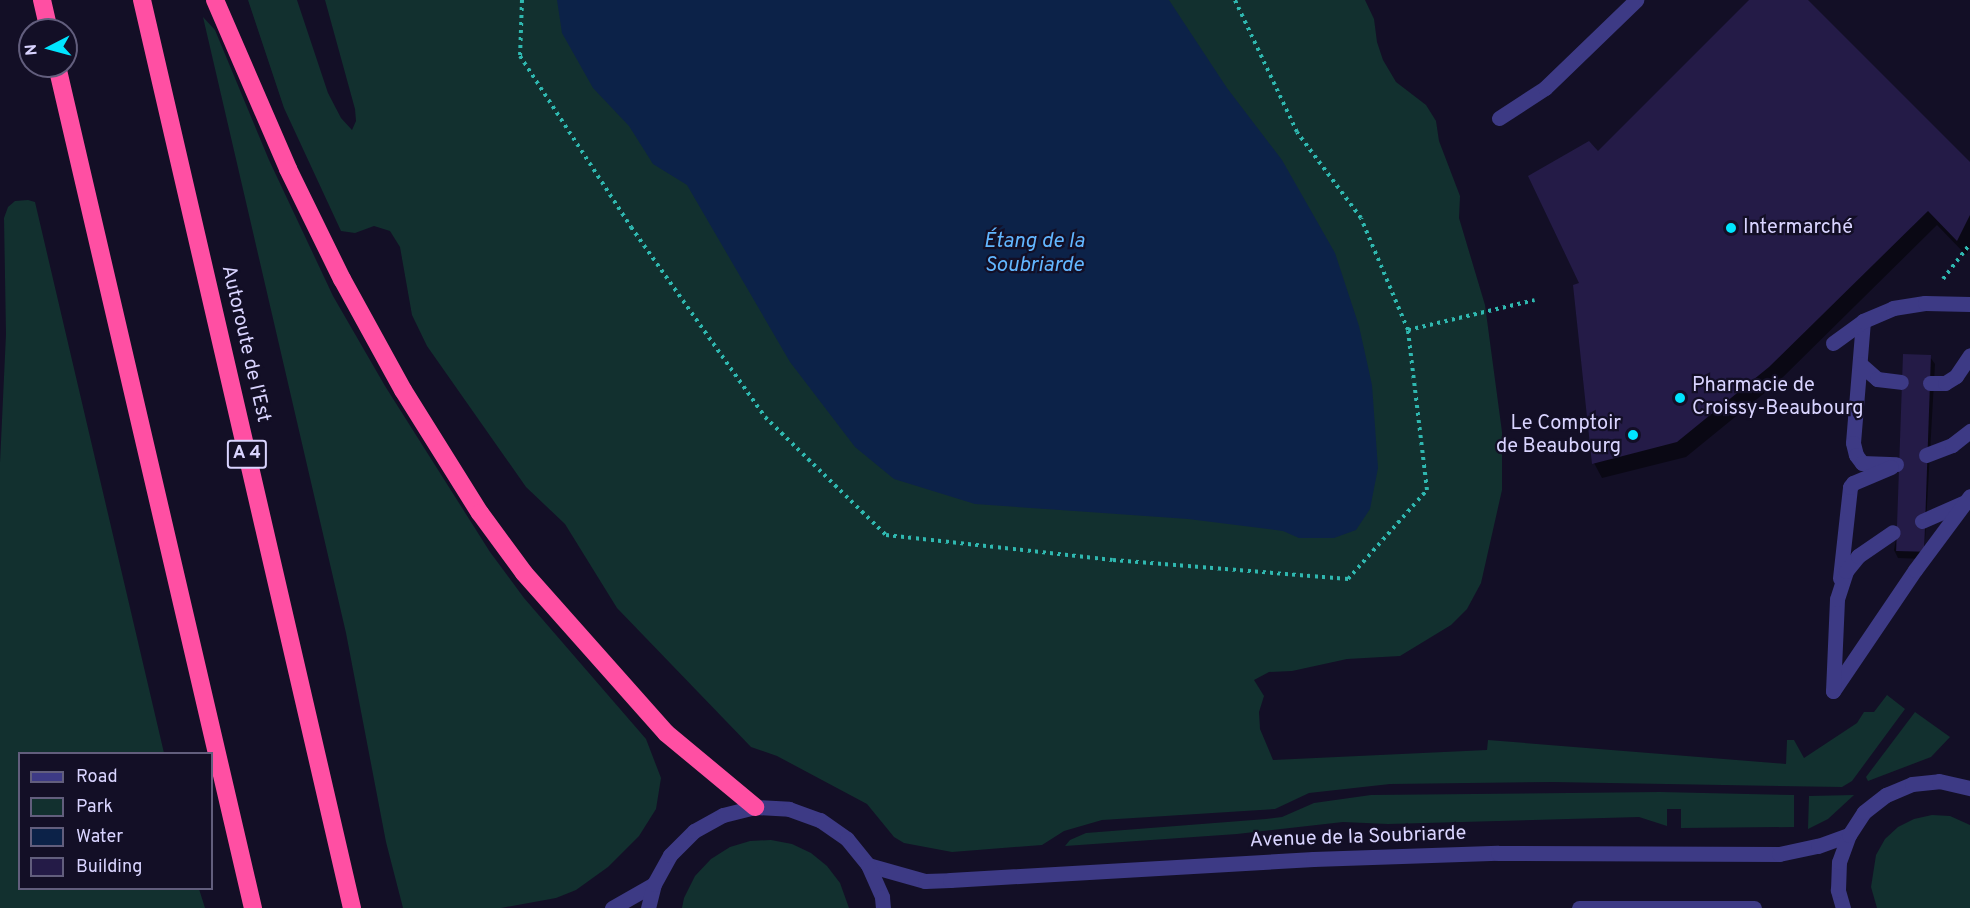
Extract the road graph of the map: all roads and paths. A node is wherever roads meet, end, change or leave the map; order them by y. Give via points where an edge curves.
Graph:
1 (42, 0) edge
2 (142, 0) edge
3 (215, 0) edge
4 (522, 0) edge
5 (1235, 0) edge
6 (1636, 0) edge
7 (46, 18) edge
8 (60, 78) edge
9 (1499, 118) dead end
10 (1970, 244) edge
11 (1535, 300) dead end
12 (1925, 303) junction
13 (1970, 304) edge
14 (1863, 321) junction
15 (1408, 330) junction
16 (1833, 344) dead end
17 (1970, 355) edge
18 (1860, 364) junction
19 (1901, 382) dead end
20 (1930, 383) dead end
21 (1970, 431) edge
22 (1926, 455) dead end
23 (1968, 499) edge
24 (1922, 521) dead end
25 (1893, 532) dead end
26 (1838, 599) junction
27 (1969, 782) edge
28 (756, 807) junction
29 (1849, 835) junction
30 (868, 865) junction
31 (654, 884) junction
32 (253, 908) edge
33 (352, 908) edge
34 (612, 908) edge
35 (648, 908) edge
36 (883, 908) edge
37 (1579, 908) edge
38 (1754, 908) edge
39 (1843, 908) edge

1 - 7 highway
2 - 33 highway, Autoroute de l’Est / A 4
3 - 28 highway via 288,169 342,279 403,390 480,513 524,573 666,733
4 - 15 path via 520,56 631,227 765,417 886,535 1113,560 1348,579 1427,490
5 - 15 path via 1297,132 1361,218
6 - 9 street via 1545,88
8 - 32 highway
10 - 12 path
11 - 15 path
12 - 13 street
12 - 14 street via 1893,308
14 - 16 street
14 - 18 street
17 - 20 street via 1956,376
18 - 19 street via 1877,379
18 - 26 street via 1853,443 1856,455 1862,463 1896,464 1850,487
21 - 22 street via 1952,445
23 - 24 street
23 - 26 street via 1833,691
25 - 26 street via 1852,563
27 - 29 street via 1912,784 1894,791 1864,812
28 - 30 street via 789,809 820,820 847,839
28 - 31 street via 723,815 694,831 670,855
29 - 30 street, Avenue de la Soubriarde via 1779,854 1498,853 1313,859 925,881
29 - 39 street via 1839,862 1838,890
30 - 36 street
31 - 34 street
31 - 35 street
37 - 38 street

